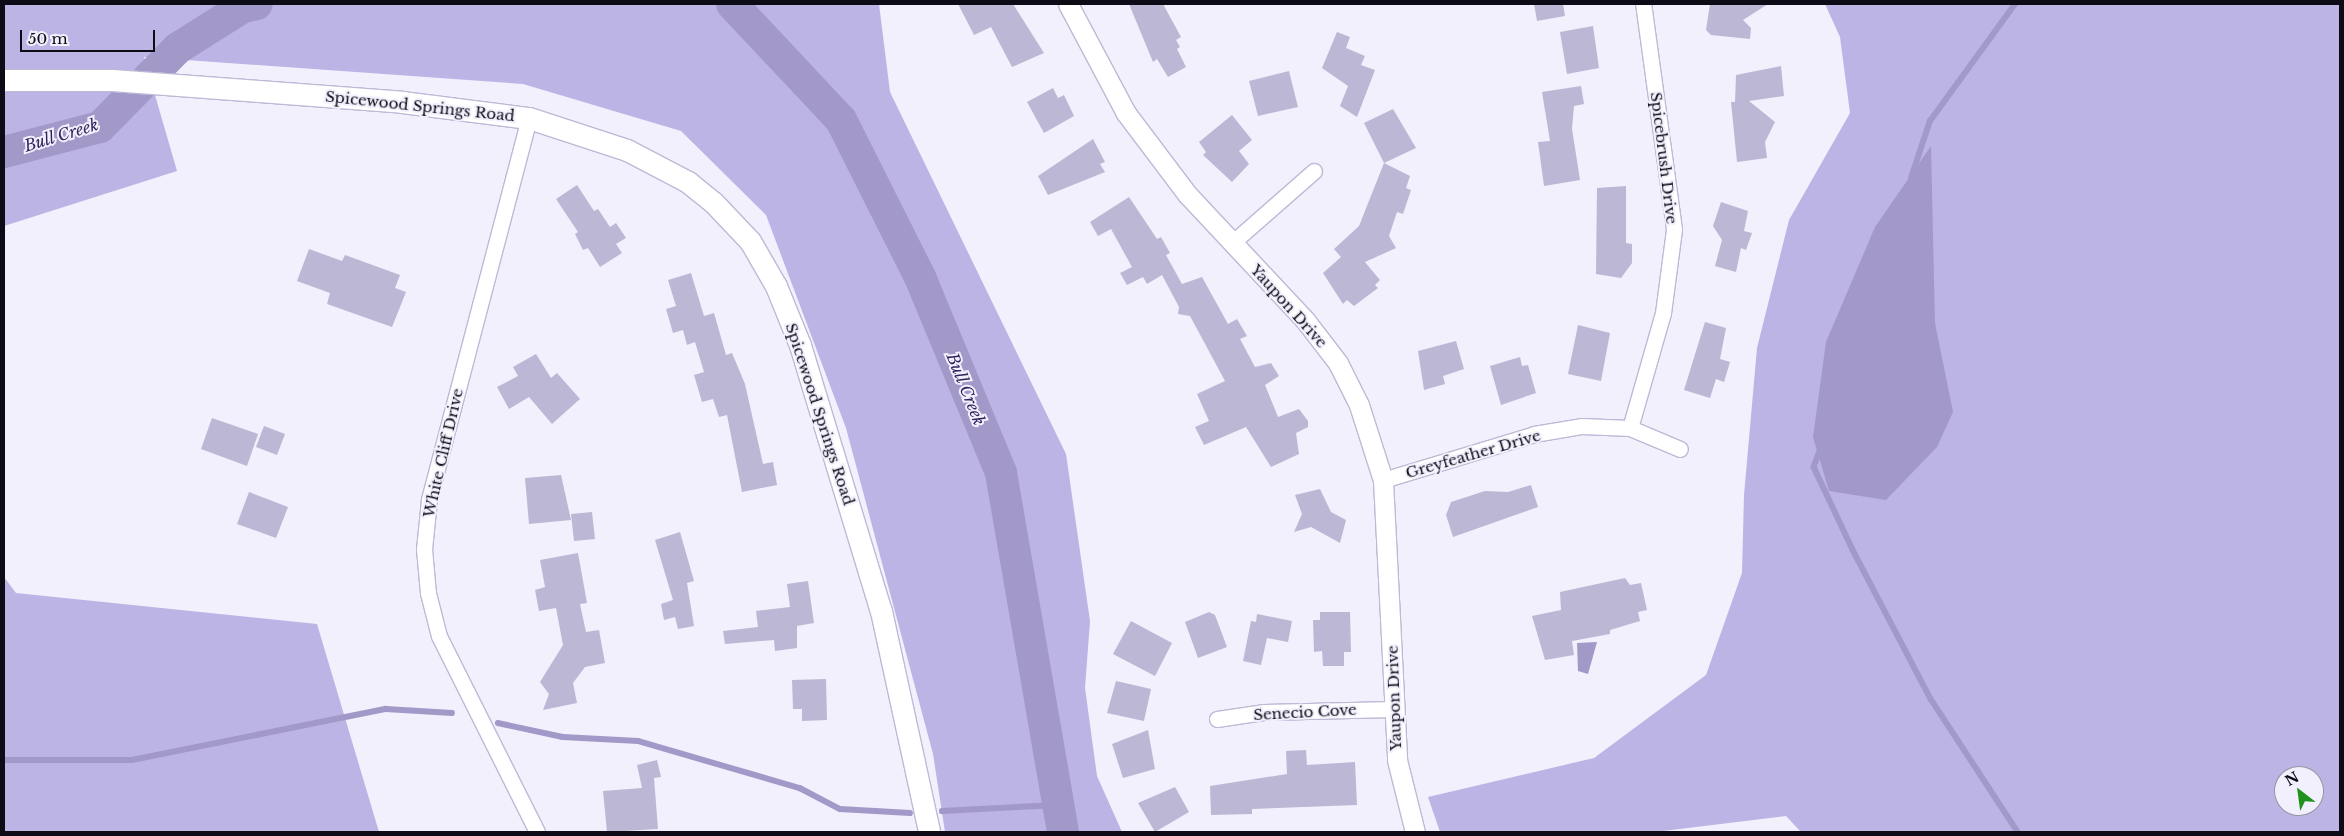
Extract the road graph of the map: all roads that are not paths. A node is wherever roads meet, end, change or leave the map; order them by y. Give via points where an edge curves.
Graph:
1 (1068, 4) edge
2 (1643, 4) edge
3 (4, 80) edge
4 (528, 118) junction
5 (1314, 171) dead end
6 (1232, 243) junction
7 (1630, 428) junction
8 (1680, 449) dead end
9 (1383, 480) junction
10 (1394, 709) junction
11 (1217, 719) dead end
12 (537, 832) edge
13 (929, 832) edge
14 (1415, 832) edge

1 - 6 street, Yaupon Drive via 1126,113 1187,194
2 - 7 street, Spicebrush Drive via 1673,206 1674,238 1663,314
3 - 4 main road, Spicewood Springs Road via 112,80 184,85 402,102
4 - 12 street, White Cliff Drive via 429,500 424,549 428,594 439,636
4 - 13 main road, Spicewood Springs Road via 626,150 688,182 732,220 762,261 800,345 881,611
5 - 6 street
6 - 9 street, Yaupon Drive via 1305,320 1338,363 1373,439
7 - 8 street, Greyfeather Drive
7 - 9 street, Greyfeather Drive via 1582,426 1534,434
9 - 10 street, Yaupon Drive
10 - 11 street, Senecio Cove via 1264,712
10 - 14 street, Yaupon Drive via 1397,760

